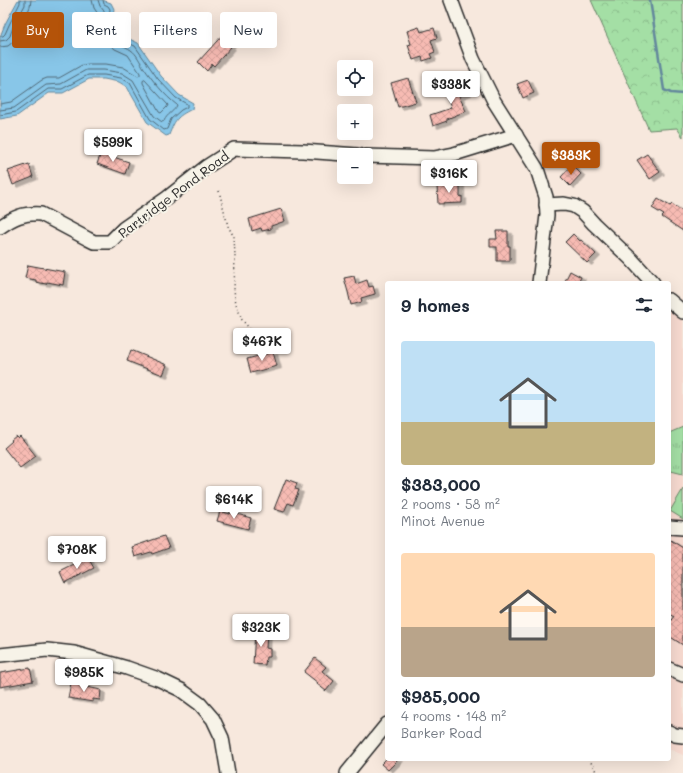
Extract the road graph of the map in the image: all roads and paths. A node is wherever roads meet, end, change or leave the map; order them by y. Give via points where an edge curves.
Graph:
1 (451, 0) edge
2 (516, 135) junction
3 (337, 153) edge
4 (373, 156) edge
5 (219, 191) dead end
6 (546, 205) junction
7 (0, 227) edge
8 (539, 281) edge
9 (651, 281) edge
10 (671, 302) edge
11 (683, 312) edge
12 (256, 336) dead end
13 (671, 527) edge
14 (683, 528) edge
15 (0, 655) edge
16 (671, 670) edge
17 (683, 675) edge
18 (385, 726) edge
19 (671, 733) edge
20 (683, 736) edge
21 (590, 761) edge
22 (228, 773) edge
23 (347, 773) edge
24 (597, 773) edge

1 - 2 street via 473,59 494,101
2 - 4 street via 434,158
2 - 6 street via 537,170
3 - 7 street, Partridge Pond Road via 234,149 124,228 110,242 94,242 41,214 22,214
5 - 12 path via 228,226 234,237 236,304 242,320
6 - 8 street
6 - 9 street via 574,206
10 - 11 street
13 - 14 street
15 - 22 street via 47,650 74,653 127,668 181,690 200,704 213,719 222,738
16 - 17 street
18 - 23 street
19 - 20 street
21 - 24 path

